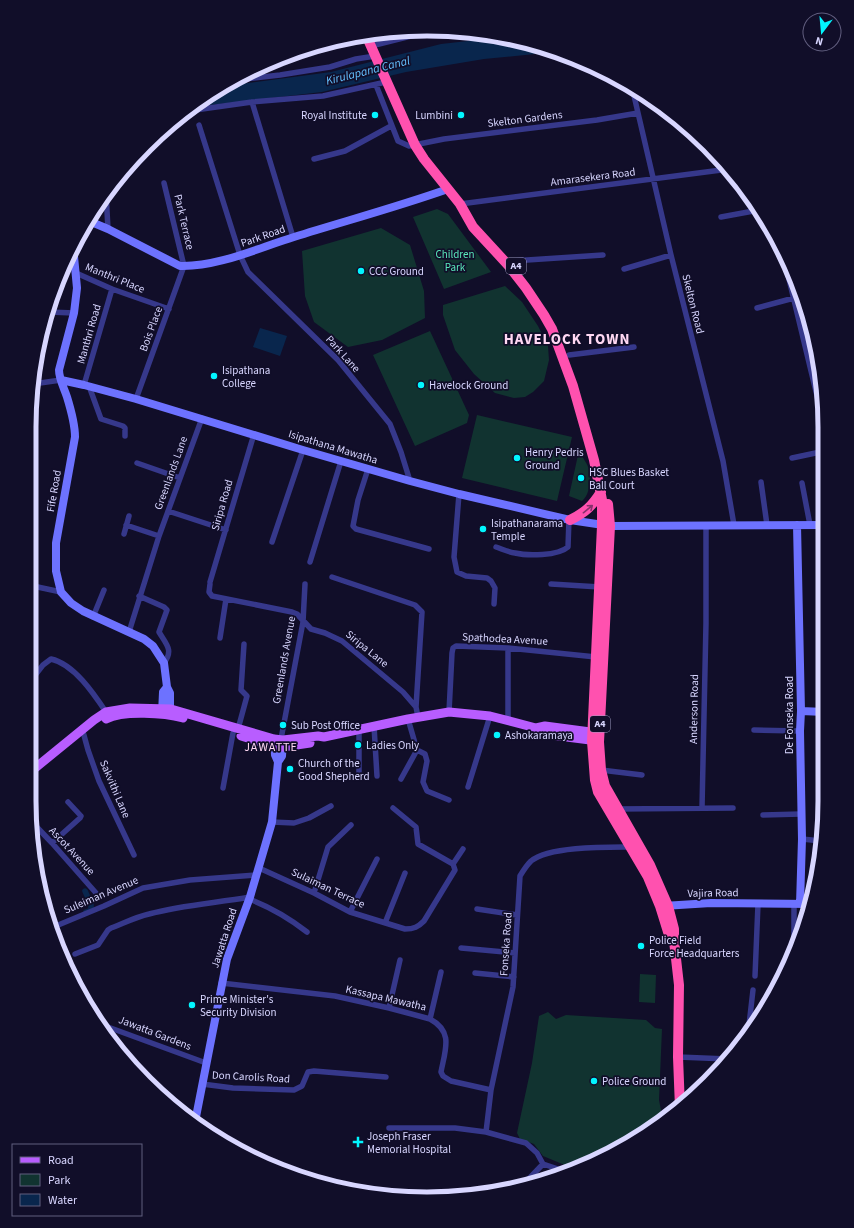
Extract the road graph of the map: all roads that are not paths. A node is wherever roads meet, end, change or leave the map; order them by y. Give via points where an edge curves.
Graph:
1 (408, 37) edge
2 (368, 41) edge
3 (370, 46) junction
4 (376, 57) junction
5 (249, 79) edge
6 (386, 81) junction
7 (376, 85) junction
8 (634, 96) edge
9 (252, 102) junction
10 (200, 109) edge
11 (638, 113) junction
12 (200, 125) dead end
13 (391, 126) junction
14 (415, 145) junction
15 (314, 159) dead end
16 (722, 170) edge
17 (653, 180) junction
18 (164, 183) dead end
19 (448, 189) junction
20 (107, 204) edge
21 (460, 204) junction
22 (753, 211) edge
23 (721, 217) dead end
24 (93, 223) edge
25 (108, 229) junction
26 (293, 237) junction
27 (240, 255) junction
28 (603, 255) dead end
29 (671, 255) junction
30 (74, 258) edge
31 (512, 261) junction
32 (184, 266) junction
33 (624, 268) dead end
34 (76, 273) junction
35 (790, 283) edge
36 (112, 289) junction
37 (794, 298) junction
38 (757, 308) dead end
39 (169, 310) junction
40 (53, 312) edge
41 (74, 313) junction
42 (634, 347) dead end
43 (569, 355) junction
44 (61, 380) junction
45 (38, 383) edge
46 (87, 385) junction
47 (816, 392) edge
48 (136, 399) junction
49 (202, 418) junction
50 (254, 434) junction
51 (125, 436) dead end
52 (303, 450) junction
53 (818, 452) edge
54 (792, 458) dead end
55 (341, 461) junction
56 (137, 463) dead end
57 (368, 469) junction
58 (180, 478) junction
59 (410, 481) junction
60 (761, 482) dead end
61 (802, 483) dead end
62 (601, 492) junction
63 (458, 494) junction
64 (168, 511) junction
65 (129, 516) dead end
66 (569, 520) junction
67 (126, 525) junction
68 (767, 525) junction
69 (797, 525) junction
70 (810, 525) junction
71 (818, 525) edge
72 (606, 526) junction
73 (706, 526) junction
74 (734, 526) junction
75 (226, 530) junction
76 (124, 534) dead end
77 (159, 536) junction
78 (272, 542) dead end
79 (496, 548) dead end
80 (428, 549) dead end
81 (310, 562) dead end
82 (332, 577) dead end
83 (305, 584) dead end
84 (551, 584) dead end
85 (36, 587) edge
86 (600, 587) junction
87 (104, 590) dead end
88 (61, 592) junction
89 (209, 592) joint
90 (139, 596) junction
91 (226, 599) junction
92 (494, 604) dead end
93 (94, 617) junction
94 (303, 622) junction
95 (129, 632) junction
96 (220, 638) dead end
97 (244, 644) dead end
98 (508, 648) junction
99 (596, 657) junction
100 (164, 663) junction
101 (36, 674) edge
102 (416, 706) junction
103 (166, 711) junction
104 (801, 711) junction
105 (106, 712) junction
106 (449, 712) junction
107 (818, 712) edge
108 (490, 716) junction
109 (418, 717) junction
110 (408, 719) junction
111 (508, 721) junction
112 (374, 726) junction
113 (359, 730) junction
114 (754, 730) dead end
115 (83, 731) junction
116 (235, 731) junction
117 (800, 731) junction
118 (596, 737) junction
119 (279, 742) junction
120 (417, 750) junction
121 (36, 768) edge
122 (601, 770) junction
123 (36, 774) edge
124 (642, 775) dead end
125 (377, 776) dead end
126 (359, 777) dead end
127 (402, 779) dead end
128 (468, 787) dead end
129 (223, 788) dead end
130 (449, 800) dead end
131 (68, 802) dead end
132 (331, 806) dead end
133 (393, 808) dead end
134 (702, 808) junction
135 (732, 808) dead end
136 (617, 809) junction
137 (801, 814) junction
138 (762, 815) dead end
139 (272, 822) junction
140 (351, 825) dead end
141 (37, 827) edge
142 (802, 839) junction
143 (816, 840) edge
144 (52, 843) junction
145 (631, 847) junction
146 (463, 849) dead end
147 (134, 855) dead end
148 (376, 859) dead end
149 (453, 864) junction
150 (258, 872) junction
151 (405, 873) dead end
152 (96, 893) dead end
153 (314, 893) junction
154 (249, 898) junction
155 (758, 904) junction
156 (797, 904) junction
157 (804, 904) edge
158 (664, 906) junction
159 (477, 909) dead end
160 (350, 912) junction
161 (517, 915) junction
162 (385, 923) junction
163 (57, 926) edge
164 (795, 931) edge
165 (307, 932) dead end
166 (461, 948) dead end
167 (515, 953) junction
168 (74, 954) dead end
169 (400, 960) dead end
170 (441, 972) dead end
171 (476, 973) dead end
172 (755, 976) dead end
173 (514, 977) junction
174 (221, 983) junction
175 (753, 990) dead end
176 (389, 1008) junction
177 (430, 1019) junction
178 (749, 1022) edge
179 (109, 1027) edge
180 (678, 1057) junction
181 (722, 1058) edge
182 (206, 1062) junction
183 (386, 1077) dead end
184 (202, 1084) junction
185 (491, 1090) junction
186 (680, 1099) edge
187 (196, 1116) edge
188 (389, 1128) dead end
189 (486, 1132) junction
190 (543, 1164) junction
191 (558, 1169) edge
192 (529, 1179) edge

1 - 3 street
2 - 3 highway, A4
3 - 4 highway, A4
4 - 5 street via 356,59 330,67
4 - 6 highway, A4
6 - 7 street
6 - 14 highway, A4
7 - 9 street via 323,96
7 - 13 street
8 - 11 street, Skelton Road
9 - 10 street
9 - 26 street
11 - 14 street, Skelton Gardens
11 - 17 street, Skelton Road
12 - 27 street, Park Lane
13 - 14 street via 398,141 409,146
13 - 15 street via 345,151
14 - 19 highway, A4
16 - 17 street, Amarasekera Road
17 - 21 street, Amarasekera Road
17 - 29 street, Skelton Road
18 - 32 street, Park Terrace
19 - 21 highway, A4
19 - 26 main road, Park Road
20 - 25 street
21 - 31 highway, A4
21 - 62 highway, A4 via 473,227 526,288 552,329 574,386
22 - 23 street
24 - 25 main road, Park Road
25 - 32 main road, Park Road
26 - 27 main road, Park Road
27 - 32 main road, Park Road
27 - 59 street, Park Lane via 248,272 338,360 390,424
28 - 31 street
29 - 33 street
29 - 74 street, Skelton Road via 723,461
30 - 34 main road, Fife Road
31 - 43 highway, A4 via 550,312
32 - 39 street, Bois Place
34 - 36 street, Manthri Place
34 - 41 main road, Fife Road
35 - 37 street
36 - 39 street, Manthri Place
36 - 46 street, Manthri Road
37 - 38 street
37 - 47 street
39 - 48 street, Bois Place
40 - 41 street
41 - 44 main road, Fife Road via 59,370
42 - 43 street
43 - 72 highway, A4 via 598,452 608,498
44 - 45 street
44 - 46 main road, Isipathana Mawatha
44 - 88 main road, Fife Road via 75,438 56,543 56,571
46 - 48 main road, Isipathana Mawatha
46 - 51 street via 101,418 123,426
48 - 49 main road, Isipathana Mawatha
49 - 50 main road, Isipathana Mawatha
49 - 58 street, Greenlands Lane
50 - 52 main road, Isipathana Mawatha
50 - 75 street, Siripa Road
52 - 55 main road, Isipathana Mawatha
52 - 78 street
53 - 54 street
55 - 57 main road, Isipathana Mawatha
55 - 81 street
56 - 58 street
57 - 59 main road, Isipathana Mawatha
57 - 80 street via 353,526
58 - 64 street, Greenlands Lane
59 - 63 main road, Isipathana Mawatha
60 - 68 street
61 - 70 street
66 -> 62 highway via 594,504
62 - 72 highway, A4
63 - 66 main road, Isipathana Mawatha
63 - 92 street via 454,557 457,572 491,581 495,588
64 - 75 street
64 - 77 street, Greenlands Lane
65 - 67 street
66 - 72 main road, Isipathana Mawatha
66 - 79 street via 568,547 565,550 535,555 516,554
67 - 76 street
67 - 77 street
68 - 69 main road, Isipathana Mawatha
68 - 74 main road, Isipathana Mawatha
69 - 70 main road, Isipathana Mawatha
69 - 104 main road, De Fonseka Road
70 - 71 main road, Isipathana Mawatha
72 - 73 main road, Isipathana Mawatha
72 - 86 highway, A4
72 - 118 highway, A4
73 - 74 main road, Isipathana Mawatha
73 - 134 street, Anderson Road
75 - 89 street, Siripa Road
77 - 90 street, Greenlands Lane
82 - 102 street via 416,605 422,612
83 - 94 street, Greenlands Avenue
84 - 86 street
85 - 88 street
86 - 99 highway, A4
87 - 93 street
88 - 93 main road via 71,603
89 - 91 street, Siripa Lane via 212,596
90 - 95 street, Greenlands Lane
90 - 100 street via 167,610 159,632 169,650 169,656
91 - 94 street, Siripa Lane via 292,612
91 - 96 street
93 - 95 main road
94 - 102 street, Siripa Lane via 311,629 342,641
94 - 119 street, Greenlands Avenue
95 - 100 main road via 153,646
97 - 116 street via 241,690 247,696
98 - 99 street, Spathodea Avenue
98 - 106 street, Spathodea Avenue via 453,648
98 - 111 street
99 - 118 highway, A4
100 - 103 main road via 167,687 163,692
101 - 105 street via 51,659 67,665
102 - 109 street
103 - 105 main road via 130,708
103 - 115 main road via 109,717
103 - 116 main road
104 - 107 main road
104 - 117 main road, De Fonseka Road
105 - 115 main road
106 - 108 main road
106 - 109 main road
108 - 111 main road
108 - 128 street
109 - 110 main road
110 - 112 main road
110 - 120 street
111 - 118 main road via 536,728 543,734
112 - 113 main road
112 - 125 street
113 - 119 main road
113 - 126 street
114 - 117 street
115 - 121 main road
115 - 123 main road
115 - 147 street, Sakvithi Lane via 100,781
116 - 119 main road
116 - 129 street
117 - 137 main road, De Fonseka Road
118 - 122 highway, A4
118 - 145 highway, A4 via 595,780 598,792
119 - 139 main road, Jawatta Road via 275,755 278,762
120 - 127 street
120 - 130 street via 425,754 427,761 423,782 427,791
122 - 124 street
122 - 136 highway, A4 via 605,786
131 - 144 street via 80,816 79,820
132 - 139 street via 294,823
133 - 149 street via 416,828 418,844
134 - 135 street
134 - 136 street
136 - 158 highway, A4 via 650,865
137 - 138 street
137 - 142 main road, De Fonseka Road
139 - 150 main road, Jawatta Road
140 - 153 street via 328,847
141 - 144 street, Ascot Avenue
142 - 143 street
142 - 156 main road, De Fonseka Road
144 - 152 street, Ascot Avenue
145 - 158 highway, A4
145 - 161 street, Fonseka Road via 568,850 541,856 532,861 520,876
146 - 149 street
148 - 160 street
149 - 162 street, Sulaiman Terrace via 455,870 418,927 405,929
150 - 153 street, Sulaiman Terrace
150 - 154 main road, Jawatta Road
150 - 163 street, Suleiman Avenue via 143,888
151 - 162 street
153 - 160 street, Sulaiman Terrace
154 - 165 street via 292,920
154 - 168 street via 148,914 111,928 98,945
154 - 174 main road, Jawatta Road
155 - 156 main road, Vajira Road
155 - 158 main road, Vajira Road
155 - 172 street
156 - 157 main road, Vajira Road
156 - 164 street, De Fonseka Road
158 - 180 highway, A4 via 669,935 674,941 679,985
159 - 161 street
160 - 162 street, Sulaiman Terrace
161 - 167 street, Fonseka Road
166 - 167 street
167 - 173 street, Fonseka Road
169 - 176 street
170 - 177 street
171 - 173 street
173 - 185 street, Fonseka Road
174 - 176 street, Kassapa Mawatha via 335,996
174 - 182 main road, Jawatta Road
175 - 178 street
176 - 177 street, Kassapa Mawatha
177 - 185 street, Kassapa Mawatha via 445,1032 447,1038 441,1072 443,1076 451,1081
179 - 182 street, Jawatta Gardens
180 - 181 street
180 - 186 highway, A4
182 - 184 main road, Jawatta Road
183 - 184 street, Don Carolis Road via 314,1071 308,1072 302,1086 294,1090 232,1088
184 - 187 main road, Jawatta Road
185 - 189 street, Fonseka Road
188 - 189 street via 455,1128
189 - 190 street via 526,1143 537,1153
190 - 191 street
190 - 192 street

